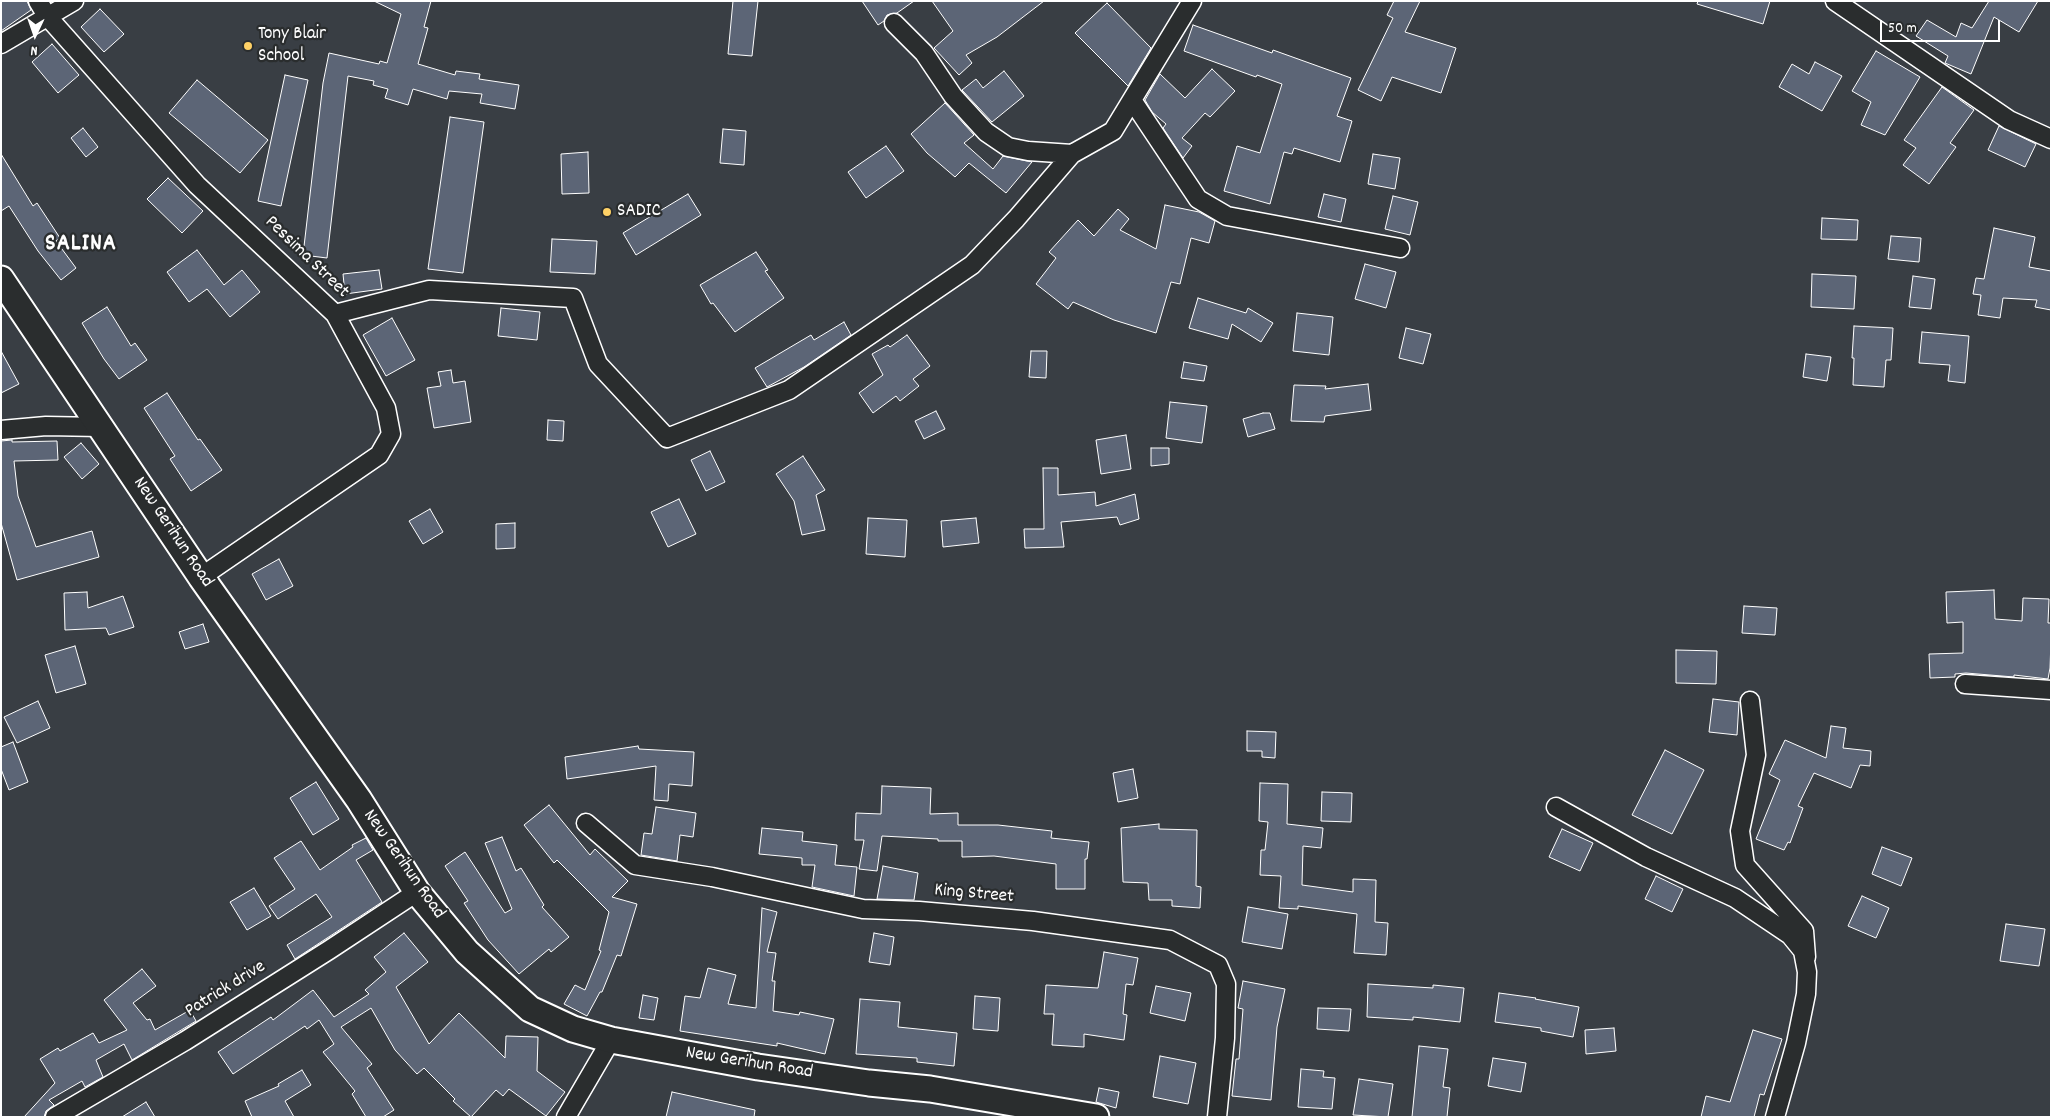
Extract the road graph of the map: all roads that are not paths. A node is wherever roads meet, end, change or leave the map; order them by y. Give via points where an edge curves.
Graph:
1 (38, 1) edge
2 (74, 1) edge
3 (1192, 1) edge
4 (1835, 1) edge
5 (47, 16) junction
6 (894, 23) dead end
7 (1, 44) edge
8 (1132, 100) junction
9 (2051, 139) edge
10 (1072, 154) junction
11 (1400, 248) dead end
12 (1, 279) edge
13 (335, 314) junction
14 (101, 427) junction
15 (1, 430) edge
16 (201, 577) junction
17 (1964, 684) dead end
18 (2051, 690) edge
19 (1750, 701) dead end
20 (1556, 807) dead end
21 (586, 823) dead end
22 (417, 892) junction
23 (1807, 972) junction
24 (612, 1040) junction
25 (1060, 1114) edge
26 (55, 1117) edge
27 (566, 1117) edge
28 (1096, 1117) edge
29 (1217, 1117) edge
30 (1775, 1117) edge

1 - 5 street, Pessima Street
2 - 5 street
3 - 8 street
4 - 9 street via 2009,120
5 - 7 street
5 - 13 street, Pessima Street via 197,186
6 - 10 street via 924,53 953,96 986,132 1008,147
8 - 10 street via 1113,131
8 - 11 street via 1198,199 1227,216
10 - 13 street via 972,266 789,390 666,438 598,364 573,298 429,290
12 - 14 street, New Gerihun Road
13 - 16 street, Pessima Street via 386,408 391,434 379,455
14 - 15 street via 46,426
14 - 16 street, New Gerihun Road
16 - 22 street, New Gerihun Road via 359,800
17 - 18 street
19 - 23 street via 1756,755 1740,831 1745,865 1804,931
20 - 23 street via 1646,857 1735,898 1790,935 1803,951
21 - 29 street, King Street via 635,865 712,877 863,909 1033,921 1170,940 1218,965 1226,984 1225,1038
22 - 24 street, New Gerihun Road via 467,952 530,1009 573,1029
22 - 26 street, Patrick drive via 185,1041
23 - 30 street via 1796,1043
24 - 25 street, New Gerihun Road via 758,1067 930,1089
24 - 27 street
25 - 28 street, New Gerihun Road

